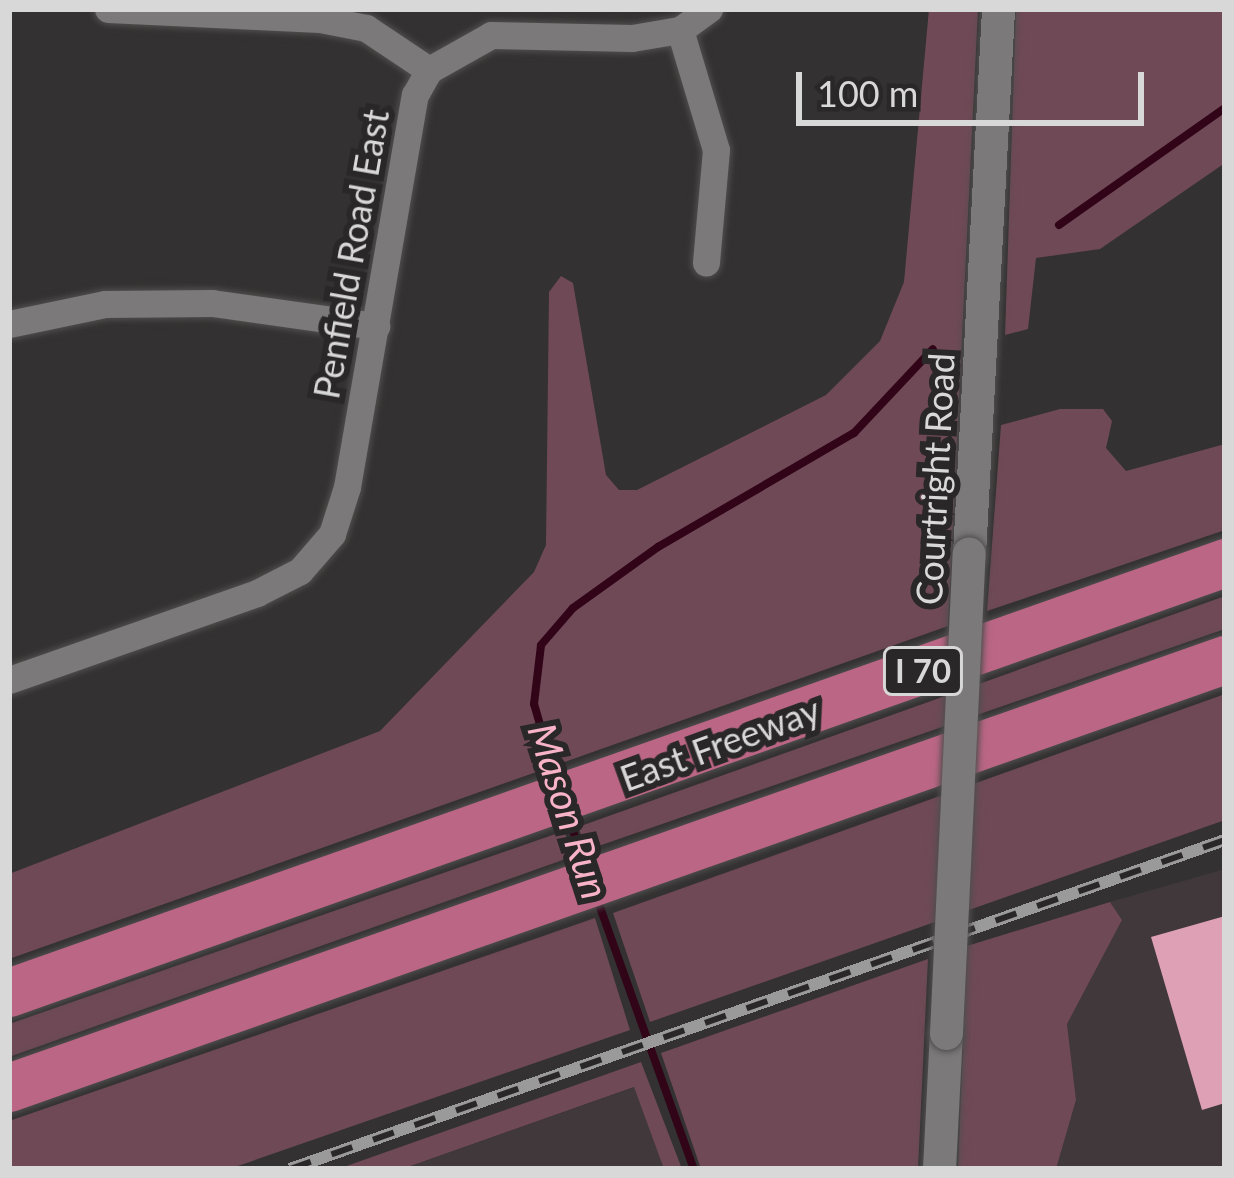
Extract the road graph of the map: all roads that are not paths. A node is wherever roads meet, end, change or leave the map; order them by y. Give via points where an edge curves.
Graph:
1 (108, 9) edge
2 (710, 9) edge
3 (998, 9) edge
4 (680, 30) junction
5 (429, 70) junction
6 (706, 263) dead end
7 (9, 324) edge
8 (376, 326) junction
9 (1225, 563) edge
10 (1225, 660) edge
11 (9, 680) edge
12 (9, 994) edge
13 (9, 1088) edge
14 (939, 1169) edge

1 - 5 street via 366,28
2 - 4 street, Penfield Road East
3 - 14 street, Courtright Road, bridge
4 - 5 street, Penfield Road East via 632,38 515,31 468,42
4 - 6 street via 716,150
5 - 8 street, Penfield Road East via 415,95
7 - 8 street via 105,304 212,303
8 - 11 street, Penfield Road East via 332,534 300,571
9 - 12 highway, East Freeway / I 70
10 - 13 highway, I 70

